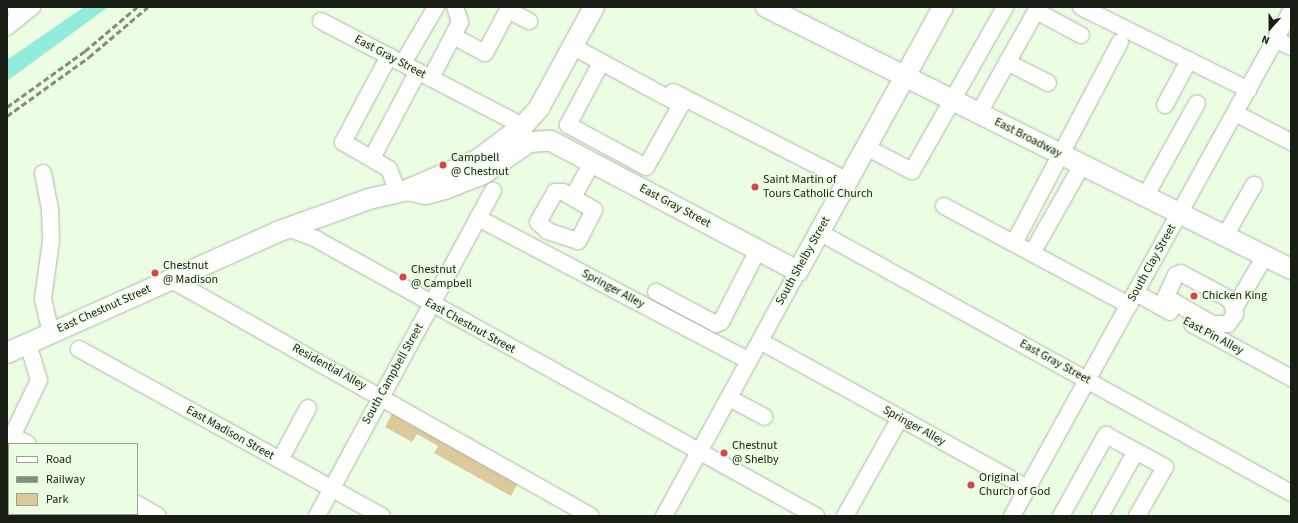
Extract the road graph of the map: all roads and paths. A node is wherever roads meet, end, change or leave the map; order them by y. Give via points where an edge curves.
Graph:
1 (32, 7) edge
2 (436, 7) edge
3 (455, 7) edge
4 (594, 7) edge
5 (600, 7) edge
6 (766, 7) edge
7 (943, 7) edge
8 (1006, 7) edge
9 (1081, 7) edge
10 (1286, 10) edge
11 (13, 18) edge
12 (321, 21) dead end
13 (529, 21) dead end
14 (1082, 35) dead end
15 (453, 36) junction
16 (1276, 40) junction
17 (1120, 42) dead end
18 (580, 46) junction
19 (1291, 47) edge
20 (389, 56) junction
21 (1189, 60) junction
22 (1007, 62) junction
23 (403, 63) junction
24 (601, 63) junction
25 (425, 75) junction
26 (906, 76) junction
27 (1048, 83) dead end
28 (1249, 90) junction
29 (955, 101) junction
30 (1197, 103) dead end
31 (1165, 105) dead end
32 (979, 113) junction
33 (1235, 113) junction
34 (523, 126) junction
35 (594, 138) junction
36 (551, 141) junction
37 (1291, 142) edge
38 (866, 147) junction
39 (1060, 154) junction
40 (372, 158) junction
41 (588, 161) junction
42 (1082, 165) junction
43 (43, 173) dead end
44 (1048, 177) junction
45 (848, 181) junction
46 (1254, 185) dead end
47 (1068, 188) junction
48 (493, 190) dead end
49 (402, 192) junction
50 (573, 197) dead end
51 (1145, 197) junction
52 (944, 206) dead end
53 (1180, 214) junction
54 (478, 218) junction
55 (288, 228) junction
56 (819, 232) junction
57 (1225, 236) junction
58 (1014, 243) junction
59 (758, 250) junction
60 (1032, 253) junction
61 (1265, 256) junction
62 (1152, 263) junction
63 (1291, 269) edge
64 (798, 271) junction
65 (1176, 275) junction
66 (170, 279) junction
67 (656, 292) dead end
68 (1132, 299) junction
69 (1163, 302) junction
70 (432, 305) junction
71 (1235, 307) junction
72 (51, 333) junction
73 (760, 341) junction
74 (28, 343) junction
75 (79, 349) dead end
76 (7, 353) edge
77 (748, 361) junction
78 (1291, 378) edge
79 (1087, 380) junction
80 (380, 396) junction
81 (729, 398) junction
82 (308, 408) dead end
83 (764, 417) dead end
84 (900, 418) junction
85 (10, 441) edge
86 (22, 443) edge
87 (1136, 451) junction
88 (699, 452) junction
89 (280, 460) junction
90 (332, 488) junction
91 (1027, 488) junction
92 (1291, 493) edge
93 (138, 505) edge
94 (158, 516) edge
95 (317, 516) edge
96 (382, 516) edge
97 (591, 516) edge
98 (664, 516) edge
99 (816, 516) edge
100 (845, 516) edge
101 (1012, 516) edge
102 (1061, 516) edge
103 (1100, 516) edge
104 (1137, 516) edge

1 - 11 street
2 - 23 street
3 - 15 street via 460,22
4 - 18 main road
5 - 18 main road via 601,14
6 - 26 main road, East Broadway
7 - 26 main road, South Shelby Street
8 - 29 street
9 - 21 street
10 - 16 street, South Clay Street
12 - 20 street, East Gray Street
13 - 15 street via 508,10 485,53
14 - 22 street via 1036,11
15 - 25 street
16 - 19 street
16 - 28 street, South Clay Street
17 - 39 street
18 - 24 street
18 - 34 main road
18 - 36 main road via 542,122 543,132
18 - 45 street
20 - 23 street, East Gray Street
20 - 40 street via 343,142
21 - 28 street
21 - 31 street
22 - 27 street
22 - 32 street
23 - 25 street, East Gray Street
24 - 35 street via 568,125
24 - 35 street via 680,105 646,167
25 - 34 street, East Gray Street
25 - 40 street
26 - 29 main road, East Broadway
26 - 38 main road, South Shelby Street
28 - 33 street, South Clay Street
29 - 32 main road, East Broadway
29 - 38 street via 912,171
30 - 51 street
32 - 39 main road, East Broadway
33 - 37 street
33 - 53 street, South Clay Street
34 - 49 main road via 477,160
35 - 41 street
36 - 41 main road, East Gray Street
36 - 49 main road via 529,142 483,174 445,189 426,194
38 - 45 main road, South Shelby Street
39 - 42 main road, East Broadway
39 - 44 street
40 - 49 street via 389,169
41 - 50 street
41 - 59 main road, East Gray Street
42 - 47 street
42 - 51 main road, East Broadway
43 - 72 street via 50,210 51,241 43,299
44 - 47 street
44 - 58 street
45 - 56 main road, South Shelby Street
46 - 57 street
47 - 60 street
48 - 54 street, South Campbell Street
49 - 55 main road
51 - 53 main road, East Broadway
52 - 58 street, East Pin Alley
53 - 57 main road, East Broadway
53 - 62 street, South Clay Street
54 - 70 street, South Campbell Street
54 - 77 street, Springer Alley
55 - 66 main road, East Chestnut Street
55 - 70 street, East Chestnut Street via 316,238
56 - 64 main road, South Shelby Street
56 - 79 street, East Gray Street
57 - 61 main road, East Broadway
58 - 60 street, East Pin Alley
59 - 64 main road, East Gray Street
59 - 67 street via 721,322 716,324
60 - 68 street, East Pin Alley
61 - 63 main road, East Broadway
61 - 71 street
62 - 65 street
62 - 68 street, South Clay Street
64 - 73 street, South Shelby Street
65 - 69 street
65 - 71 street via 1181,273 1231,300
66 - 72 main road, East Chestnut Street
66 - 80 street, Residential Alley
68 - 69 street, East Pin Alley
68 - 79 street, South Clay Street
69 - 71 street via 1212,324 1228,324
69 - 78 street, East Pin Alley
70 - 80 street, South Campbell Street
70 - 88 street, East Chestnut Street
72 - 74 main road, East Chestnut Street
73 - 77 street, South Shelby Street
73 - 84 street, Springer Alley
74 - 76 main road, East Chestnut Street
74 - 85 street via 39,380
75 - 89 street, East Madison Street
77 - 81 street, South Shelby Street
79 - 91 street, South Clay Street
79 - 92 street, East Gray Street
80 - 90 street, South Campbell Street
80 - 97 street, Residential Alley via 392,406
81 - 83 street
81 - 88 street, South Shelby Street
82 - 89 street
84 - 91 street, Springer Alley
84 - 100 street
85 - 86 street
87 - 102 street via 1106,435
87 - 103 street
87 - 104 street via 1164,467
88 - 98 street, South Shelby Street
88 - 99 street, East Chestnut Street
89 - 90 street, East Madison Street
90 - 95 street, South Campbell Street
90 - 96 street, East Madison Street
91 - 101 street, South Clay Street
93 - 94 street

